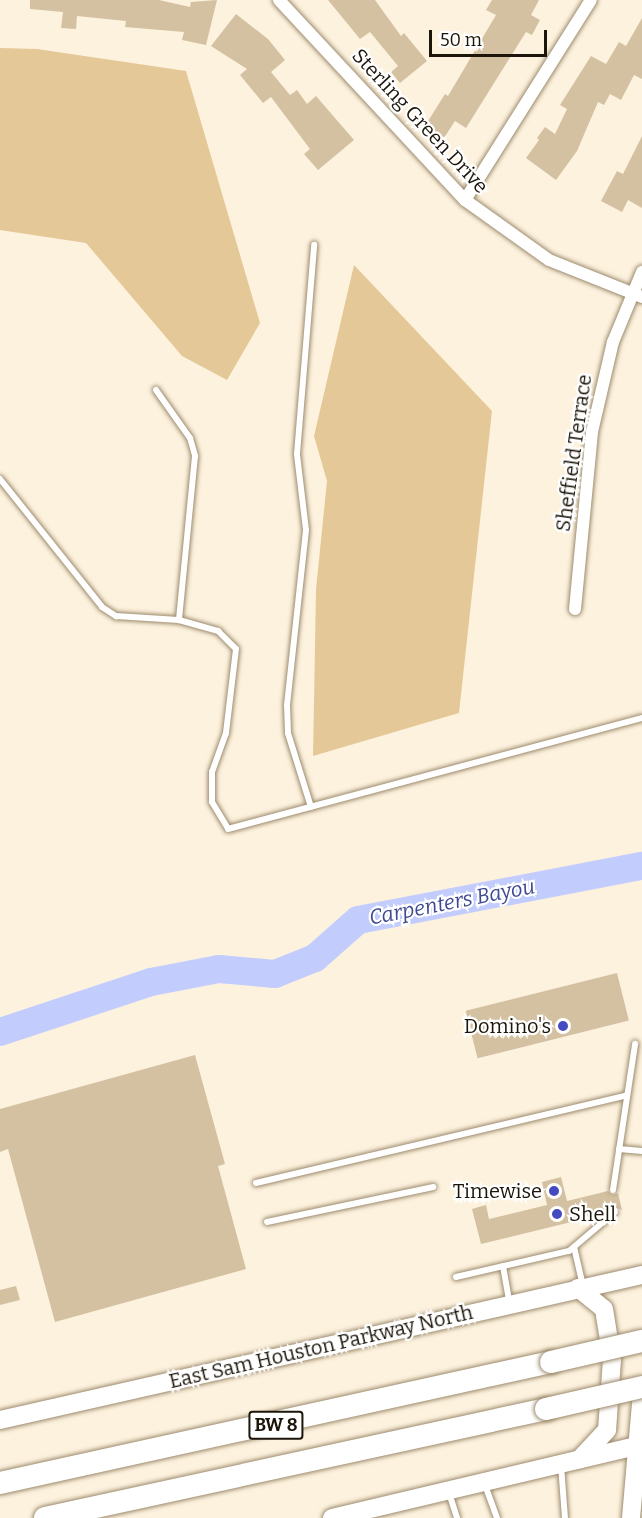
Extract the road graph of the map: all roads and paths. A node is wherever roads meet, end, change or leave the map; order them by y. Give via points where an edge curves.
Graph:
1 (279, 0) edge
2 (591, 0) edge
3 (465, 200) junction
4 (314, 245) dead end
5 (642, 272) edge
6 (638, 296) edge
7 (156, 390) dead end
8 (0, 479) edge
9 (575, 609) dead end
10 (179, 621) junction
11 (642, 718) edge
12 (311, 807) junction
13 (635, 1044) dead end
14 (627, 1095) junction
15 (619, 1149) junction
16 (642, 1151) edge
17 (256, 1183) dead end
18 (433, 1187) dead end
19 (612, 1190) dead end
20 (615, 1212) dead end
21 (267, 1222) dead end
22 (574, 1247) junction
23 (503, 1266) junction
24 (642, 1275) edge
25 (456, 1277) dead end
26 (581, 1287) junction
27 (510, 1305) junction
28 (642, 1341) edge
29 (642, 1387) edge
30 (642, 1393) edge
31 (0, 1420) edge
32 (640, 1445) edge
33 (580, 1459) junction
34 (561, 1463) junction
35 (484, 1481) junction
36 (0, 1483) edge
37 (449, 1490) junction
38 (45, 1518) edge
39 (332, 1518) edge
40 (457, 1518) edge
41 (497, 1518) edge
42 (566, 1518) edge
43 (631, 1518) edge

1 - 3 street, Sterling Green Drive
2 - 3 street
3 - 6 street, Sterling Green Drive via 549,261
4 - 12 lane via 297,454 306,530 286,705 288,733
5 - 6 street, Sheffield Terrace
6 - 9 street, Sheffield Terrace via 613,342 592,432
7 - 10 lane via 190,438 195,456
8 - 10 lane via 102,607 116,616
10 - 12 lane via 218,631 236,649 226,733 212,772 212,802 228,829
11 - 12 lane
13 - 14 lane
14 - 15 lane
14 - 17 lane
15 - 16 lane
15 - 19 lane
18 - 21 lane
20 - 22 lane
22 - 23 lane
22 - 26 lane
23 - 25 lane
23 - 27 lane
24 - 26 main road, East Sam Houston Parkway North
26 - 27 main road, East Sam Houston Parkway North
26 - 33 main road via 603,1309 612,1359 607,1430
27 - 31 main road, East Sam Houston Parkway North
28 - 36 highway, BW 8, bridge
29 - 38 highway, BW 8, bridge
30 - 32 main road
32 - 33 main road
32 - 43 main road
33 - 34 main road
34 - 35 main road
34 - 42 lane
35 - 37 main road
35 - 41 lane
37 - 39 main road
37 - 40 lane

